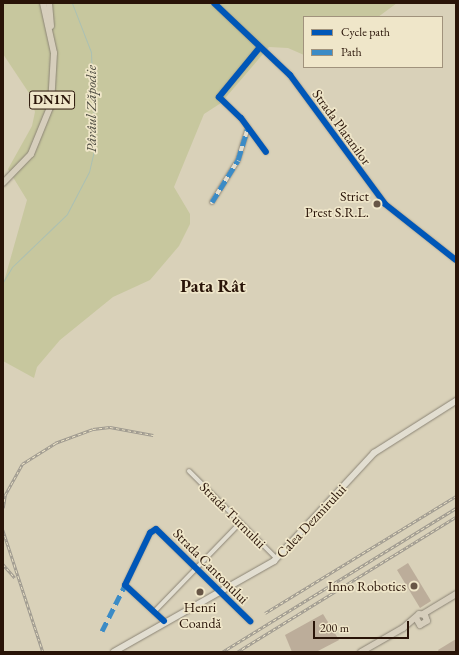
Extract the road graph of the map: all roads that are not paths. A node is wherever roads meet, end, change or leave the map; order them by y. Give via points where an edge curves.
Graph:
1 (43, 3) edge
2 (49, 3) edge
3 (214, 3) edge
4 (50, 30) junction
5 (260, 47) junction
6 (248, 128) junction
7 (266, 152) dead end
8 (3, 183) edge
9 (212, 202) dead end
10 (456, 260) edge
11 (456, 401) edge
12 (189, 471) dead end
13 (240, 523) junction
14 (277, 559) junction
15 (196, 568) junction
16 (218, 590) junction
17 (456, 594) edge
18 (154, 612) junction
19 (425, 616) junction
20 (164, 621) junction
21 (417, 621) junction
22 (250, 622) dead end
23 (114, 652) edge
24 (361, 652) edge

1 - 4 main road, DN1N
2 - 4 main road, DN1N
3 - 5 street, Strada Platanilor
4 - 8 main road, DN1N via 54,53 51,105 31,154
5 - 6 street via 219,96
5 - 10 street, Strada Platanilor via 290,75 385,204
6 - 7 street
6 - 9 street via 238,160
11 - 14 main road, Calea Dezmirului via 374,453
12 - 13 street, Strada Turnului
13 - 14 street, Strada Turnului
13 - 15 street
14 - 16 main road, Calea Dezmirului
15 - 16 street, Strada Cantonului
15 - 18 street
15 - 18 street, Strada Cantonului via 160,530 150,533 125,585
16 - 20 main road, Calea Dezmirului
16 - 22 street, Strada Cantonului
17 - 19 main road
18 - 20 street
19 - 21 main road
19 - 21 main road via 424,624
20 - 23 main road, Calea Dezmirului
21 - 24 main road

